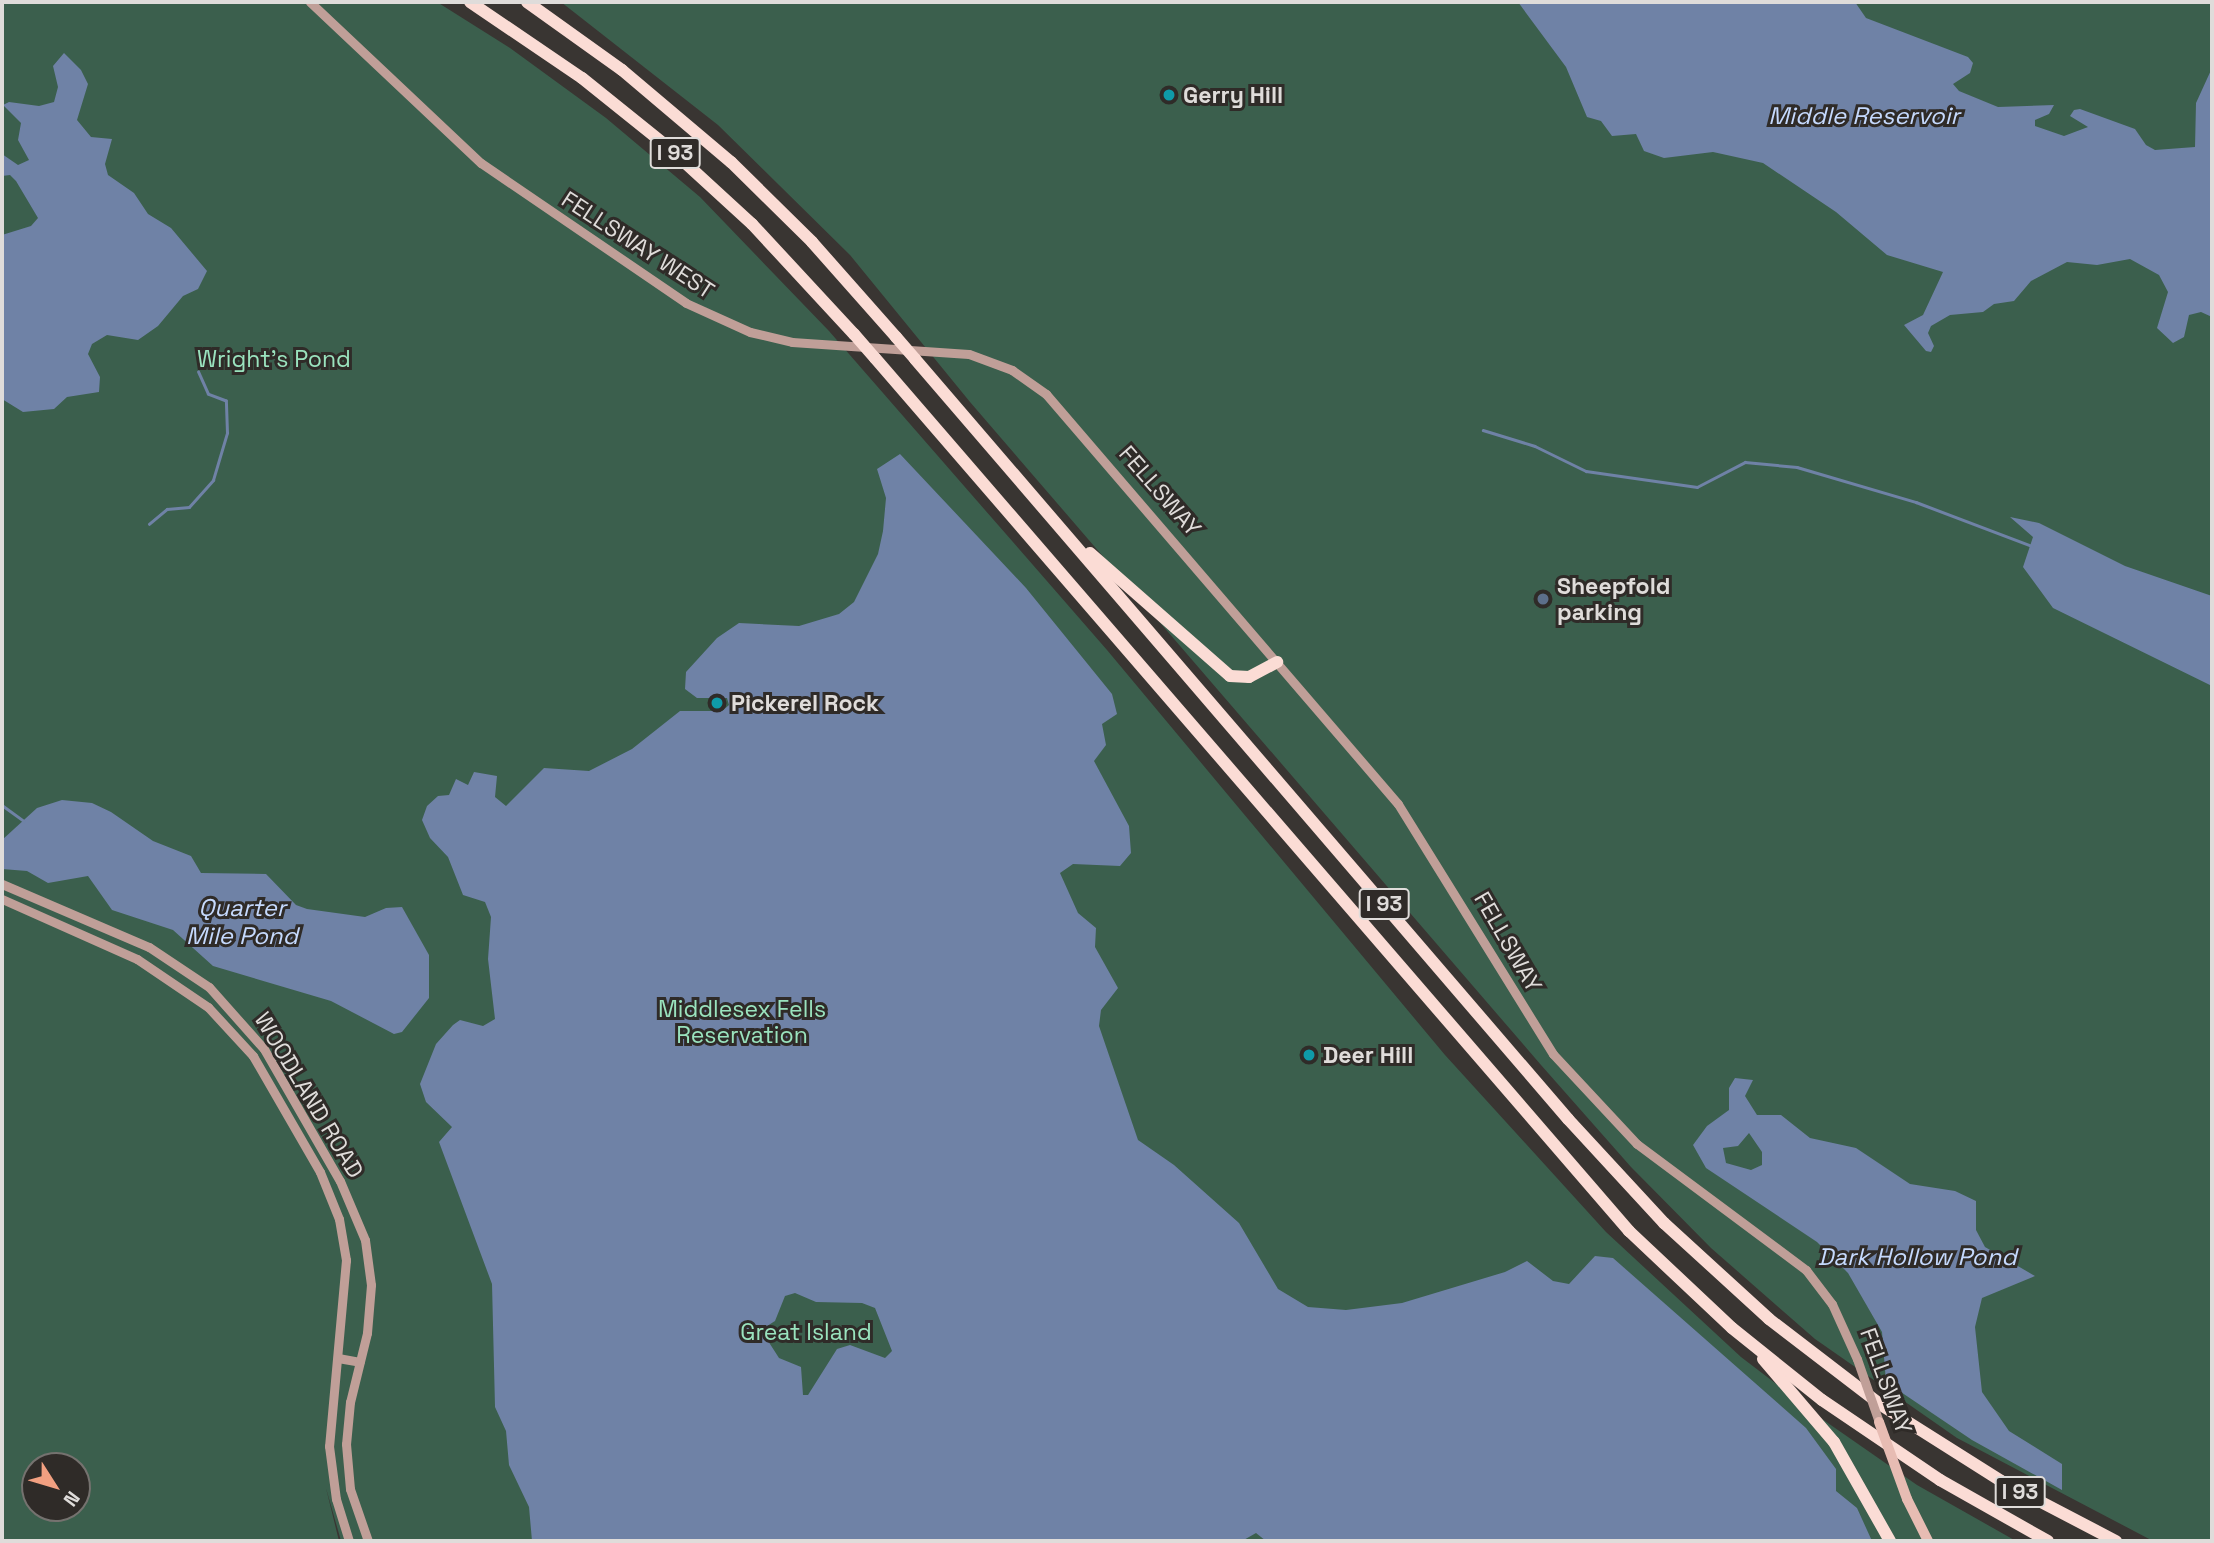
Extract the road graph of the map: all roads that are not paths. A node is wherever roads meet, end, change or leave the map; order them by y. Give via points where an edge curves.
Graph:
1 (310, 2) edge
2 (470, 2) edge
3 (527, 2) edge
4 (1015, 372) joint
5 (1063, 531) junction
6 (1277, 662) junction
7 (2, 884) edge
8 (2, 898) edge
9 (356, 1214) junction
10 (339, 1219) junction
11 (1752, 1345) junction
12 (338, 1357) junction
13 (360, 1362) junction
14 (1880, 1422) joint
15 (349, 1541) edge
16 (368, 1541) edge
17 (1890, 1541) edge
18 (1928, 1541) edge
19 (2048, 1541) edge
20 (2116, 1541) edge

1 - 4 main road, FELLSWAY WEST via 481,163 706,313 792,342 956,351
2 - 11 highway, I 93, bridge via 582,78 669,148 758,231 854,334 1577,1176 1656,1258
3 - 5 highway, I 93, bridge via 629,76 731,162 812,242
4 - 6 main road, FELLSWAY via 1058,406
5 - 6 highway via 1230,676 1249,677
5 - 20 highway, I 93 via 1568,1119 1685,1243 1791,1338 1881,1405 2001,1481
6 - 14 main road, FELLSWAY, bridge via 1421,834 1553,1054 1637,1144 1806,1270 1832,1304
7 - 9 main road, WOODLAND ROAD via 149,947 216,993 264,1049
8 - 10 main road, WOODLAND ROAD via 137,959 215,1013 263,1072 323,1177
9 - 10 main road, WOODLAND ROAD
9 - 13 main road, WOODLAND ROAD via 371,1285
10 - 12 main road, WOODLAND ROAD via 347,1282
11 - 17 highway via 1834,1442
11 - 19 highway, I 93 via 1916,1465
12 - 13 main road
12 - 15 main road, WOODLAND ROAD via 330,1460
13 - 16 main road, WOODLAND ROAD via 350,1402 346,1453 352,1497
14 - 18 main road, FELLSWAY, bridge via 1907,1499

